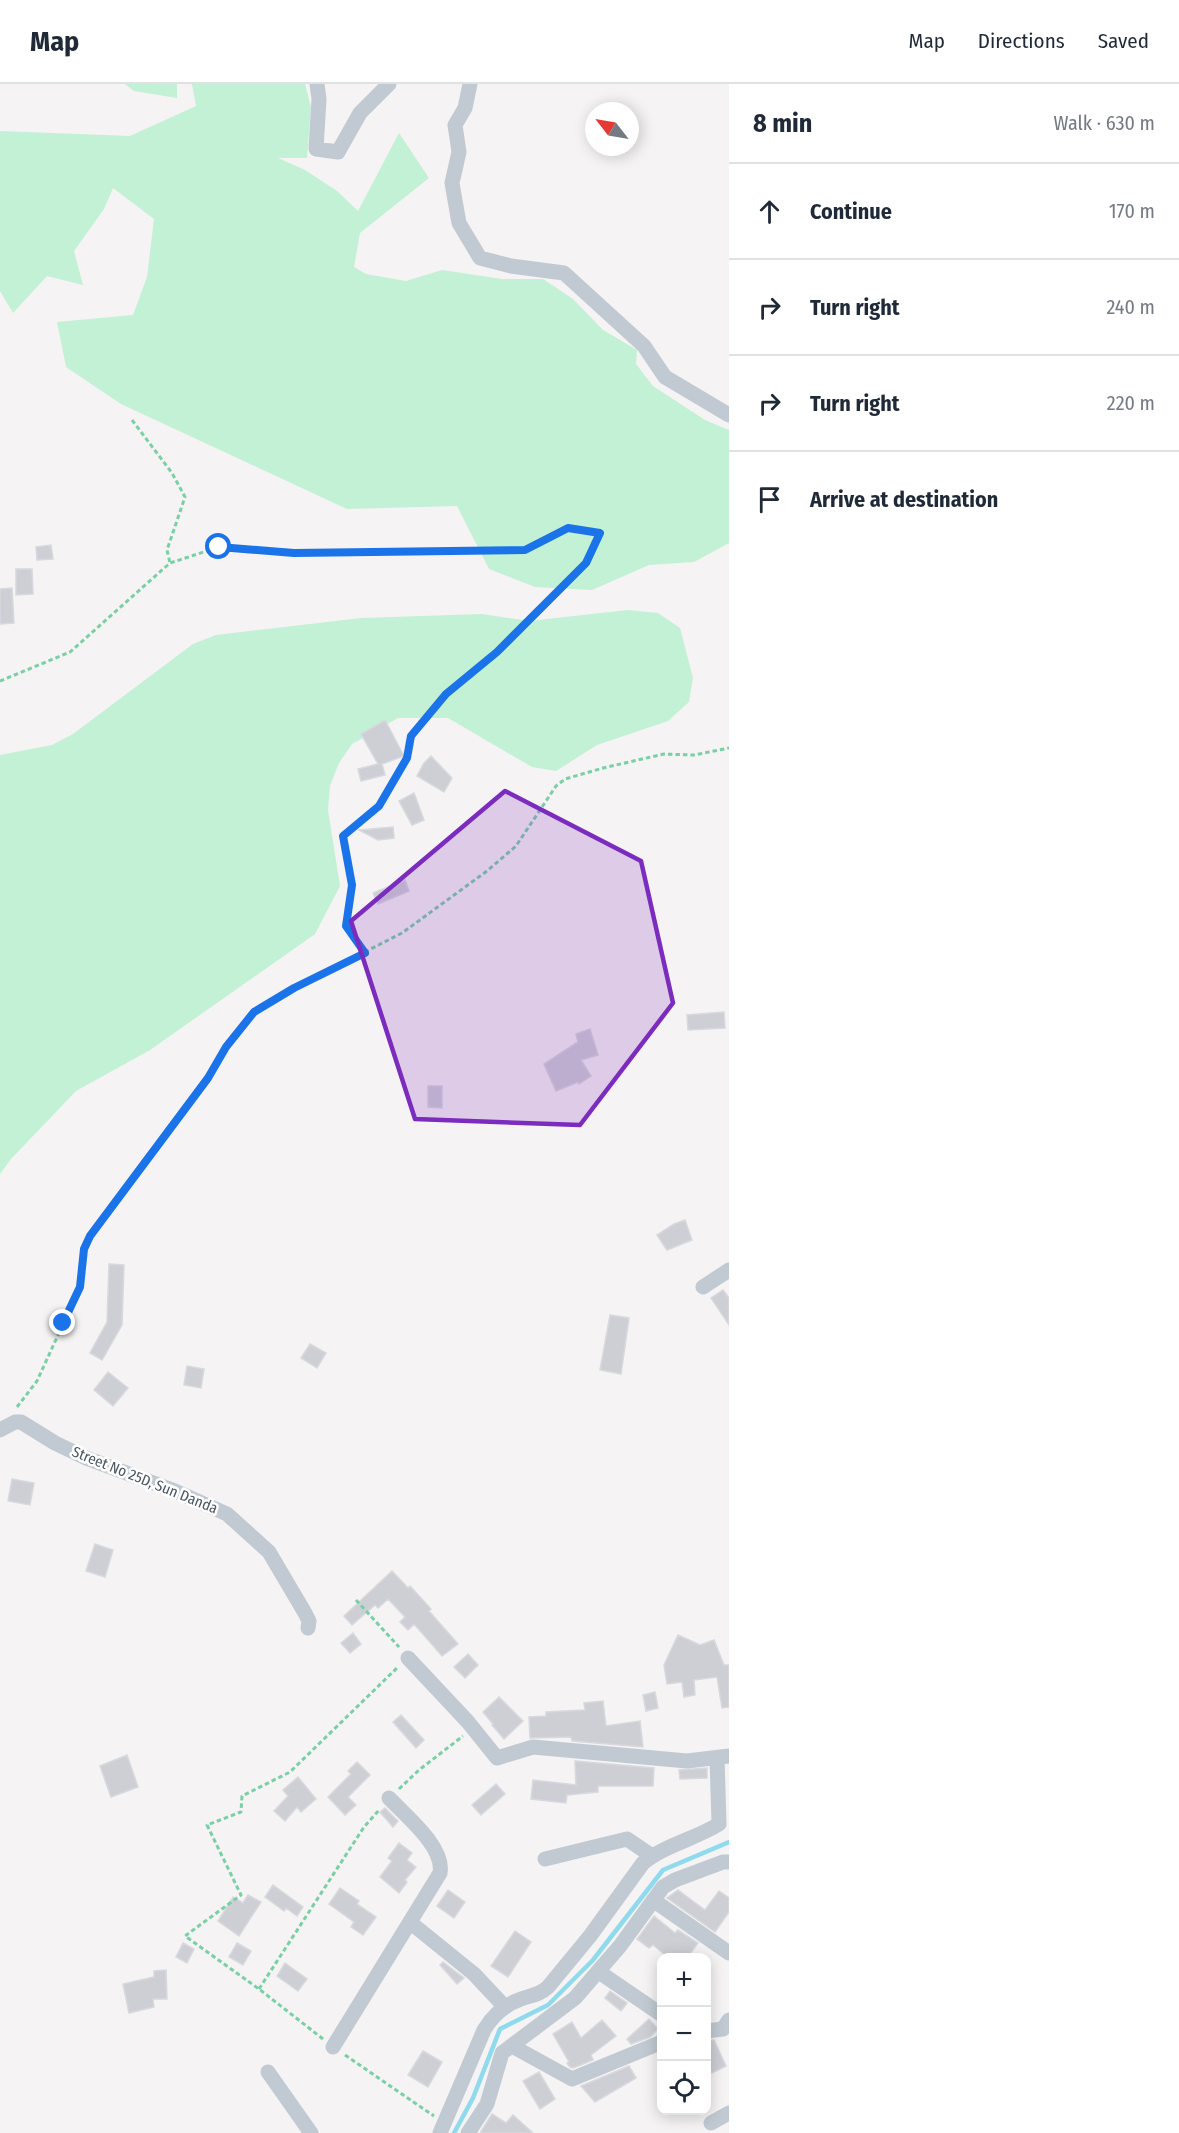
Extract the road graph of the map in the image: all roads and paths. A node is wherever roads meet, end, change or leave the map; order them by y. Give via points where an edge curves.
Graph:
1 (317, 84) edge
2 (389, 84) edge
3 (470, 84) edge
4 (729, 415) edge
5 (132, 420) dead end
6 (170, 563) junction
7 (0, 681) edge
8 (729, 748) edge
9 (365, 953) junction
10 (729, 1270) edge
11 (703, 1287) dead end
12 (0, 1430) edge
13 (356, 1600) dead end
14 (308, 1628) dead end
15 (408, 1658) junction
16 (473, 1728) junction
17 (723, 1757) edge
18 (389, 1798) junction
19 (652, 1856) junction
20 (545, 1859) dead end
21 (729, 1862) edge
22 (653, 1900) junction
23 (411, 1923) junction
24 (729, 1953) edge
25 (599, 1972) junction
26 (259, 1989) junction
27 (505, 2007) junction
28 (657, 2012) edge
29 (729, 2020) edge
30 (711, 2030) edge
31 (657, 2044) edge
32 (512, 2046) junction
33 (333, 2047) junction
34 (268, 2072) dead end
35 (729, 2112) edge
36 (711, 2123) dead end
37 (442, 2129) edge
38 (311, 2133) edge
39 (468, 2133) edge

1 - 2 street via 316,149 338,152 360,113
3 - 4 street via 465,108 455,125 459,152 452,183 459,223 480,258 564,273 644,346 666,377
5 - 6 path via 185,497 167,550
6 - 7 path via 70,652
6 - 9 path via 219,547 294,553 525,550 568,528 600,533 586,563 497,652 446,694 411,736 407,758 379,806 343,836 352,885 346,926
8 - 9 path via 694,755 664,754 565,779 556,786 516,846 402,933
9 - 12 path via 254,1012 226,1047 208,1078 90,1236 84,1249 80,1287 37,1382
10 - 11 street
12 - 14 street, Street No 25D, Sun Danda via 21,1422 86,1458 227,1514 269,1552 305,1613
13 - 15 path
15 - 16 street
15 - 26 path via 290,1772 243,1796 241,1812 207,1825 241,1895 185,1936
16 - 17 street via 497,1758 534,1747 687,1761
16 - 18 path
17 - 19 street via 719,1824
18 - 23 street via 418,1827 436,1851 441,1867
18 - 26 path via 364,1827
19 - 20 street via 627,1839
19 - 27 street via 621,1890 548,1987
21 - 22 street via 675,1880
22 - 24 street
22 - 25 street
23 - 27 street via 474,1974
23 - 33 street
25 - 28 street
25 - 32 street via 575,1998
26 - 33 path
27 - 37 street via 484,2030
29 - 30 street via 723,2029
31 - 32 street via 572,2079
32 - 39 street via 502,2053 487,2104
33 - 37 path
34 - 38 street
35 - 36 street

